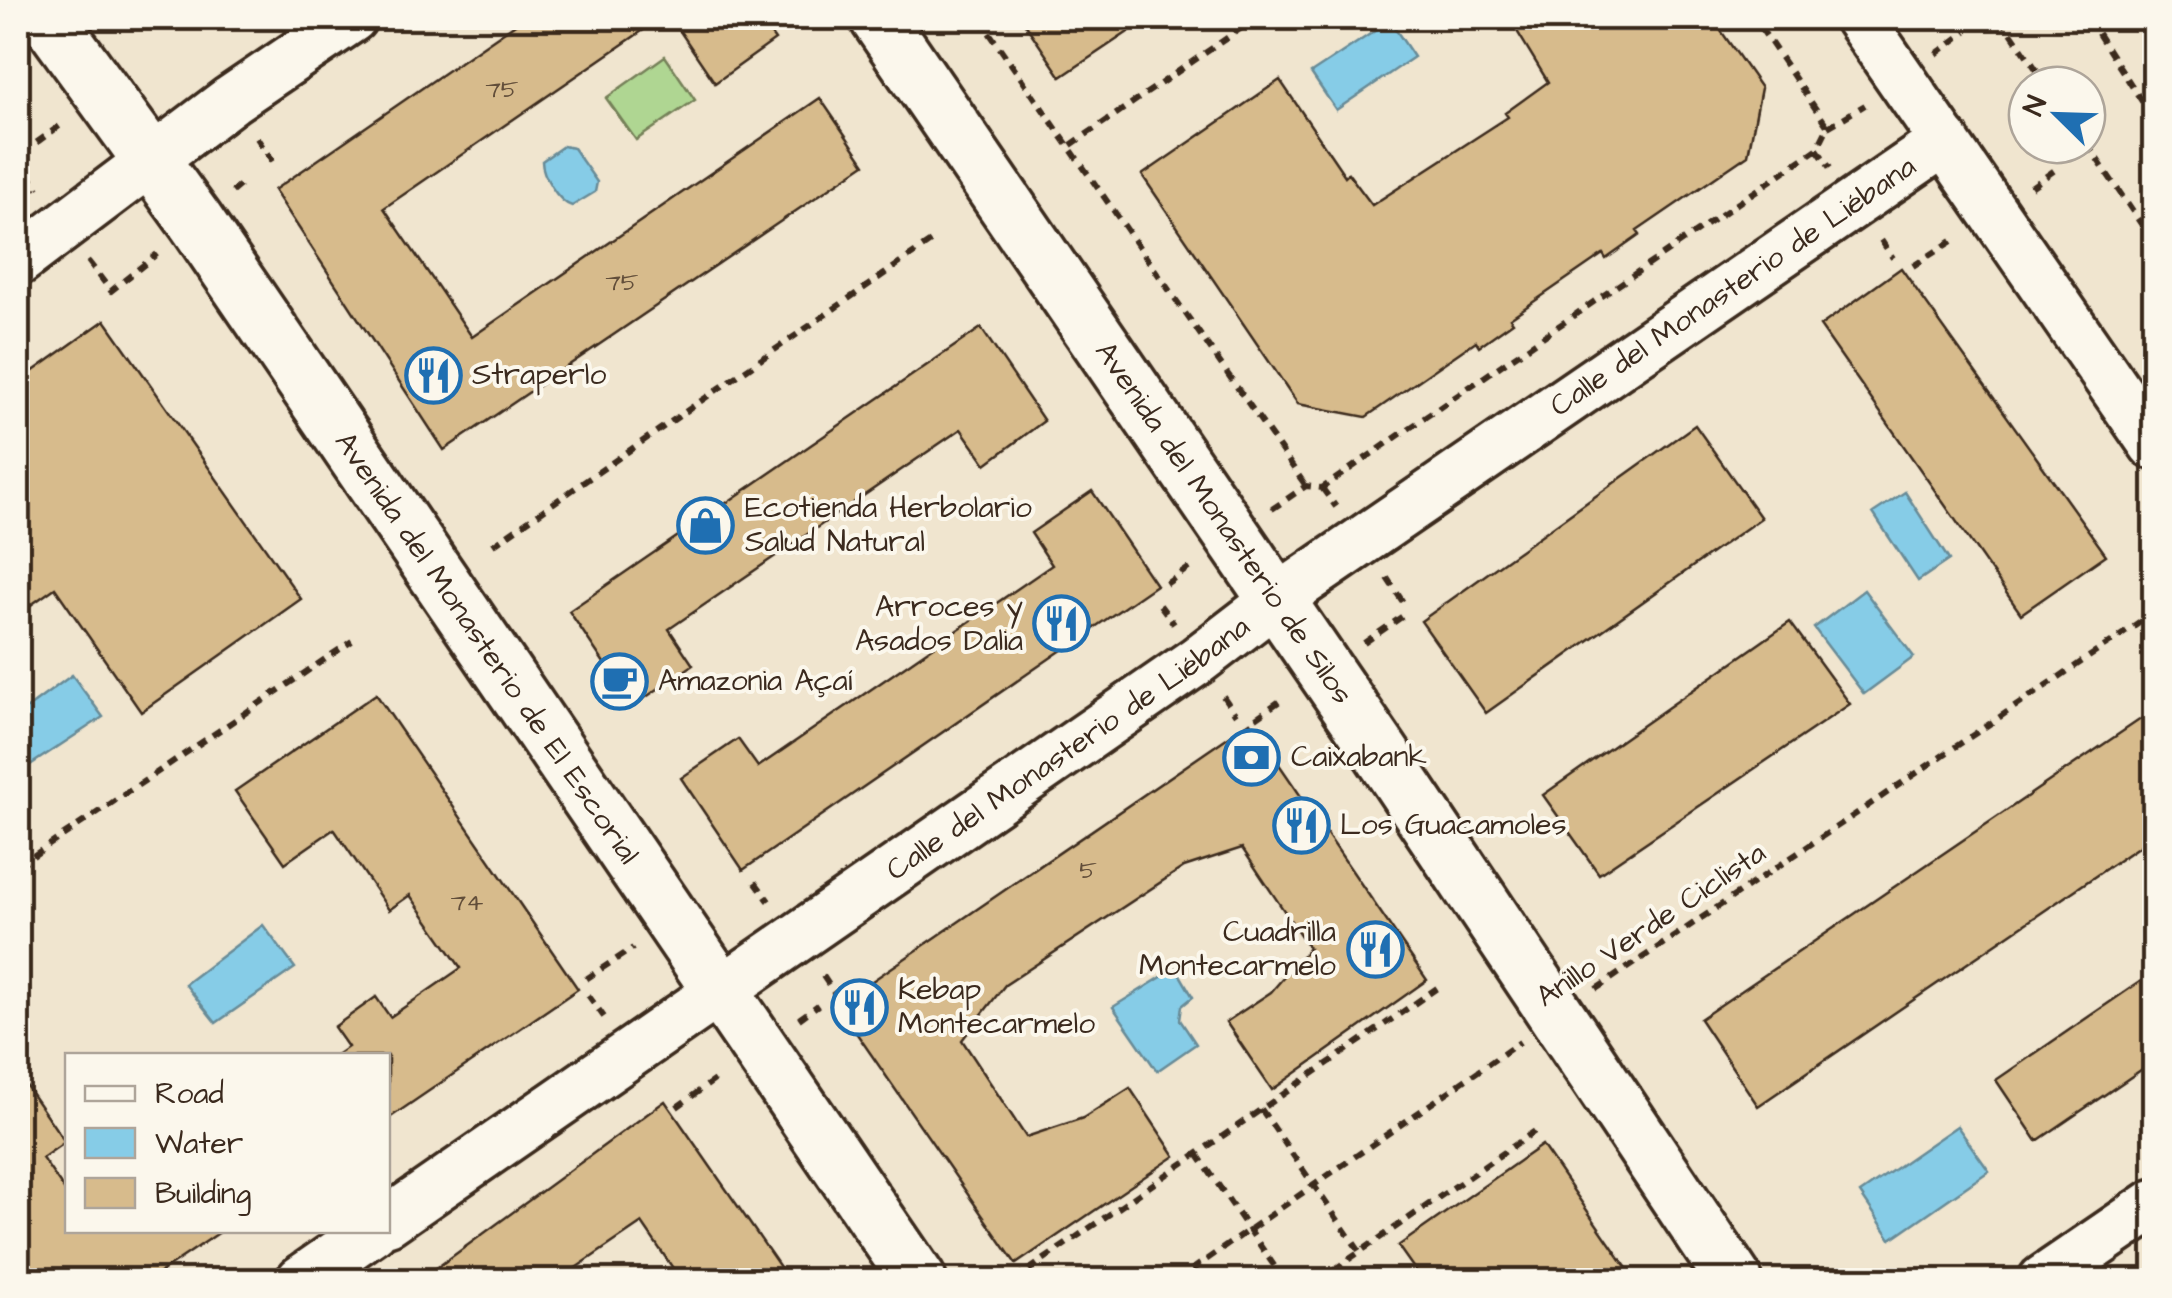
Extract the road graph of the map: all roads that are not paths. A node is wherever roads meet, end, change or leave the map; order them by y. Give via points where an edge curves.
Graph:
1 (48, 18) edge
2 (352, 18) edge
3 (878, 18) edge
4 (1858, 18) edge
5 (1945, 141) junction
6 (151, 161) junction
7 (18, 261) edge
8 (2154, 444) edge
9 (1276, 600) junction
10 (718, 993) junction
11 (2154, 1204) edge
12 (390, 1220) edge
13 (370, 1233) edge
14 (301, 1280) edge
15 (918, 1280) edge
16 (1734, 1280) edge
17 (2043, 1280) edge

1 - 6 street, Avenida del Monasterio de El Escorial
2 - 6 street
3 - 9 street, Avenida del Monasterio de Silos
4 - 5 street
5 - 8 street
5 - 9 street, Calle del Monasterio de Liébana
6 - 7 street
6 - 10 street, Avenida del Monasterio de El Escorial
9 - 10 street, Calle del Monasterio de Liébana
9 - 16 street, Avenida del Monasterio de Silos
10 - 12 street, Calle del Monasterio de Liébana
10 - 15 street, Avenida del Monasterio de El Escorial
11 - 17 street
13 - 14 street

